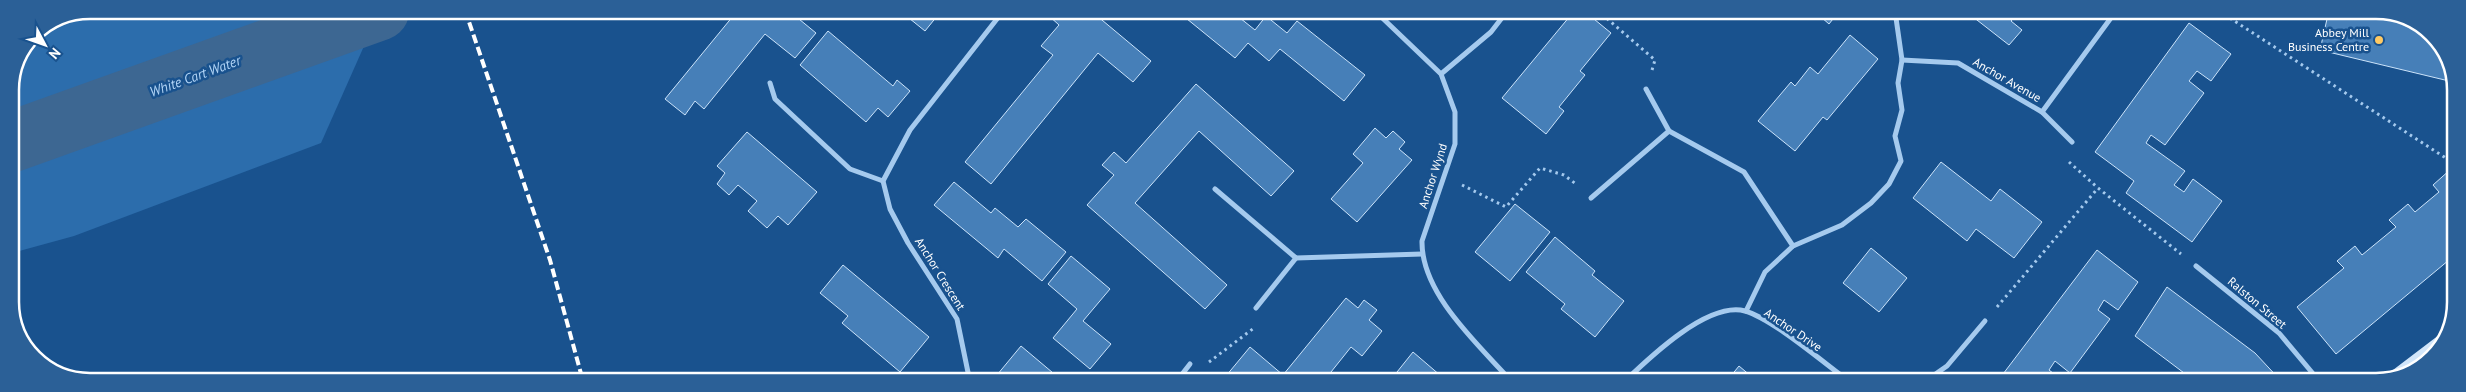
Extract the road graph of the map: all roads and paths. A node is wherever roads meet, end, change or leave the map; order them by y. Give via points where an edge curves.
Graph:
1 (997, 19) edge
2 (1383, 19) edge
3 (1501, 19) edge
4 (1607, 19) edge
5 (1895, 19) edge
6 (2110, 19) edge
7 (2231, 19) edge
8 (1902, 60) junction
9 (1441, 74) junction
10 (770, 83) dead end
11 (1646, 89) joint
12 (2042, 112) junction
13 (1668, 131) junction
14 (2072, 142) joint
15 (2447, 159) edge
16 (1444, 177) junction
17 (883, 181) junction
18 (2098, 188) junction
19 (1215, 189) dead end
20 (1591, 198) joint
21 (1793, 246) junction
22 (1422, 254) junction
23 (1296, 258) junction
24 (2196, 266) joint
25 (1256, 308) joint
26 (1746, 311) junction
27 (1986, 321) joint
28 (2433, 346) edge
29 (1190, 364) joint
30 (2406, 366) edge
31 (968, 373) edge
32 (1183, 373) edge
33 (1504, 373) edge
34 (1633, 373) edge
35 (1838, 373) edge
36 (1937, 373) edge
37 (2312, 373) edge

1 - 17 street via 910,130
2 - 9 street, Anchor Wynd
3 - 9 street
4 - 11 path via 1655,60
5 - 8 street
6 - 12 street, Anchor Avenue
7 - 15 path
8 - 12 street, Anchor Avenue via 1958,63
8 - 21 street via 1898,83 1902,110 1895,136 1901,161 1889,184 1842,225
9 - 16 street, Anchor Wynd via 1455,112 1455,144
10 - 17 street via 775,100 850,169
11 - 13 street
12 - 14 street, Anchor Avenue
13 - 20 street
13 - 21 street via 1744,172
14 - 18 path via 2069,164
16 - 20 path via 1506,207 1540,168 1564,175
16 - 22 street, Anchor Wynd via 1422,241
17 - 31 street, Anchor Crescent via 890,209 908,243 957,320
18 - 24 path
18 - 27 path
19 - 23 street
21 - 26 street via 1765,272
22 - 23 street
22 - 33 street, Anchor Wynd via 1434,288 1464,329
23 - 25 street
24 - 37 street, Ralston Street via 2279,333
25 - 29 path via 1255,328 1209,362
26 - 34 street, Anchor Drive via 1732,310 1706,318 1664,344
26 - 35 street, Anchor Drive via 1770,324
27 - 36 street via 1947,366
28 - 30 street
29 - 32 street

